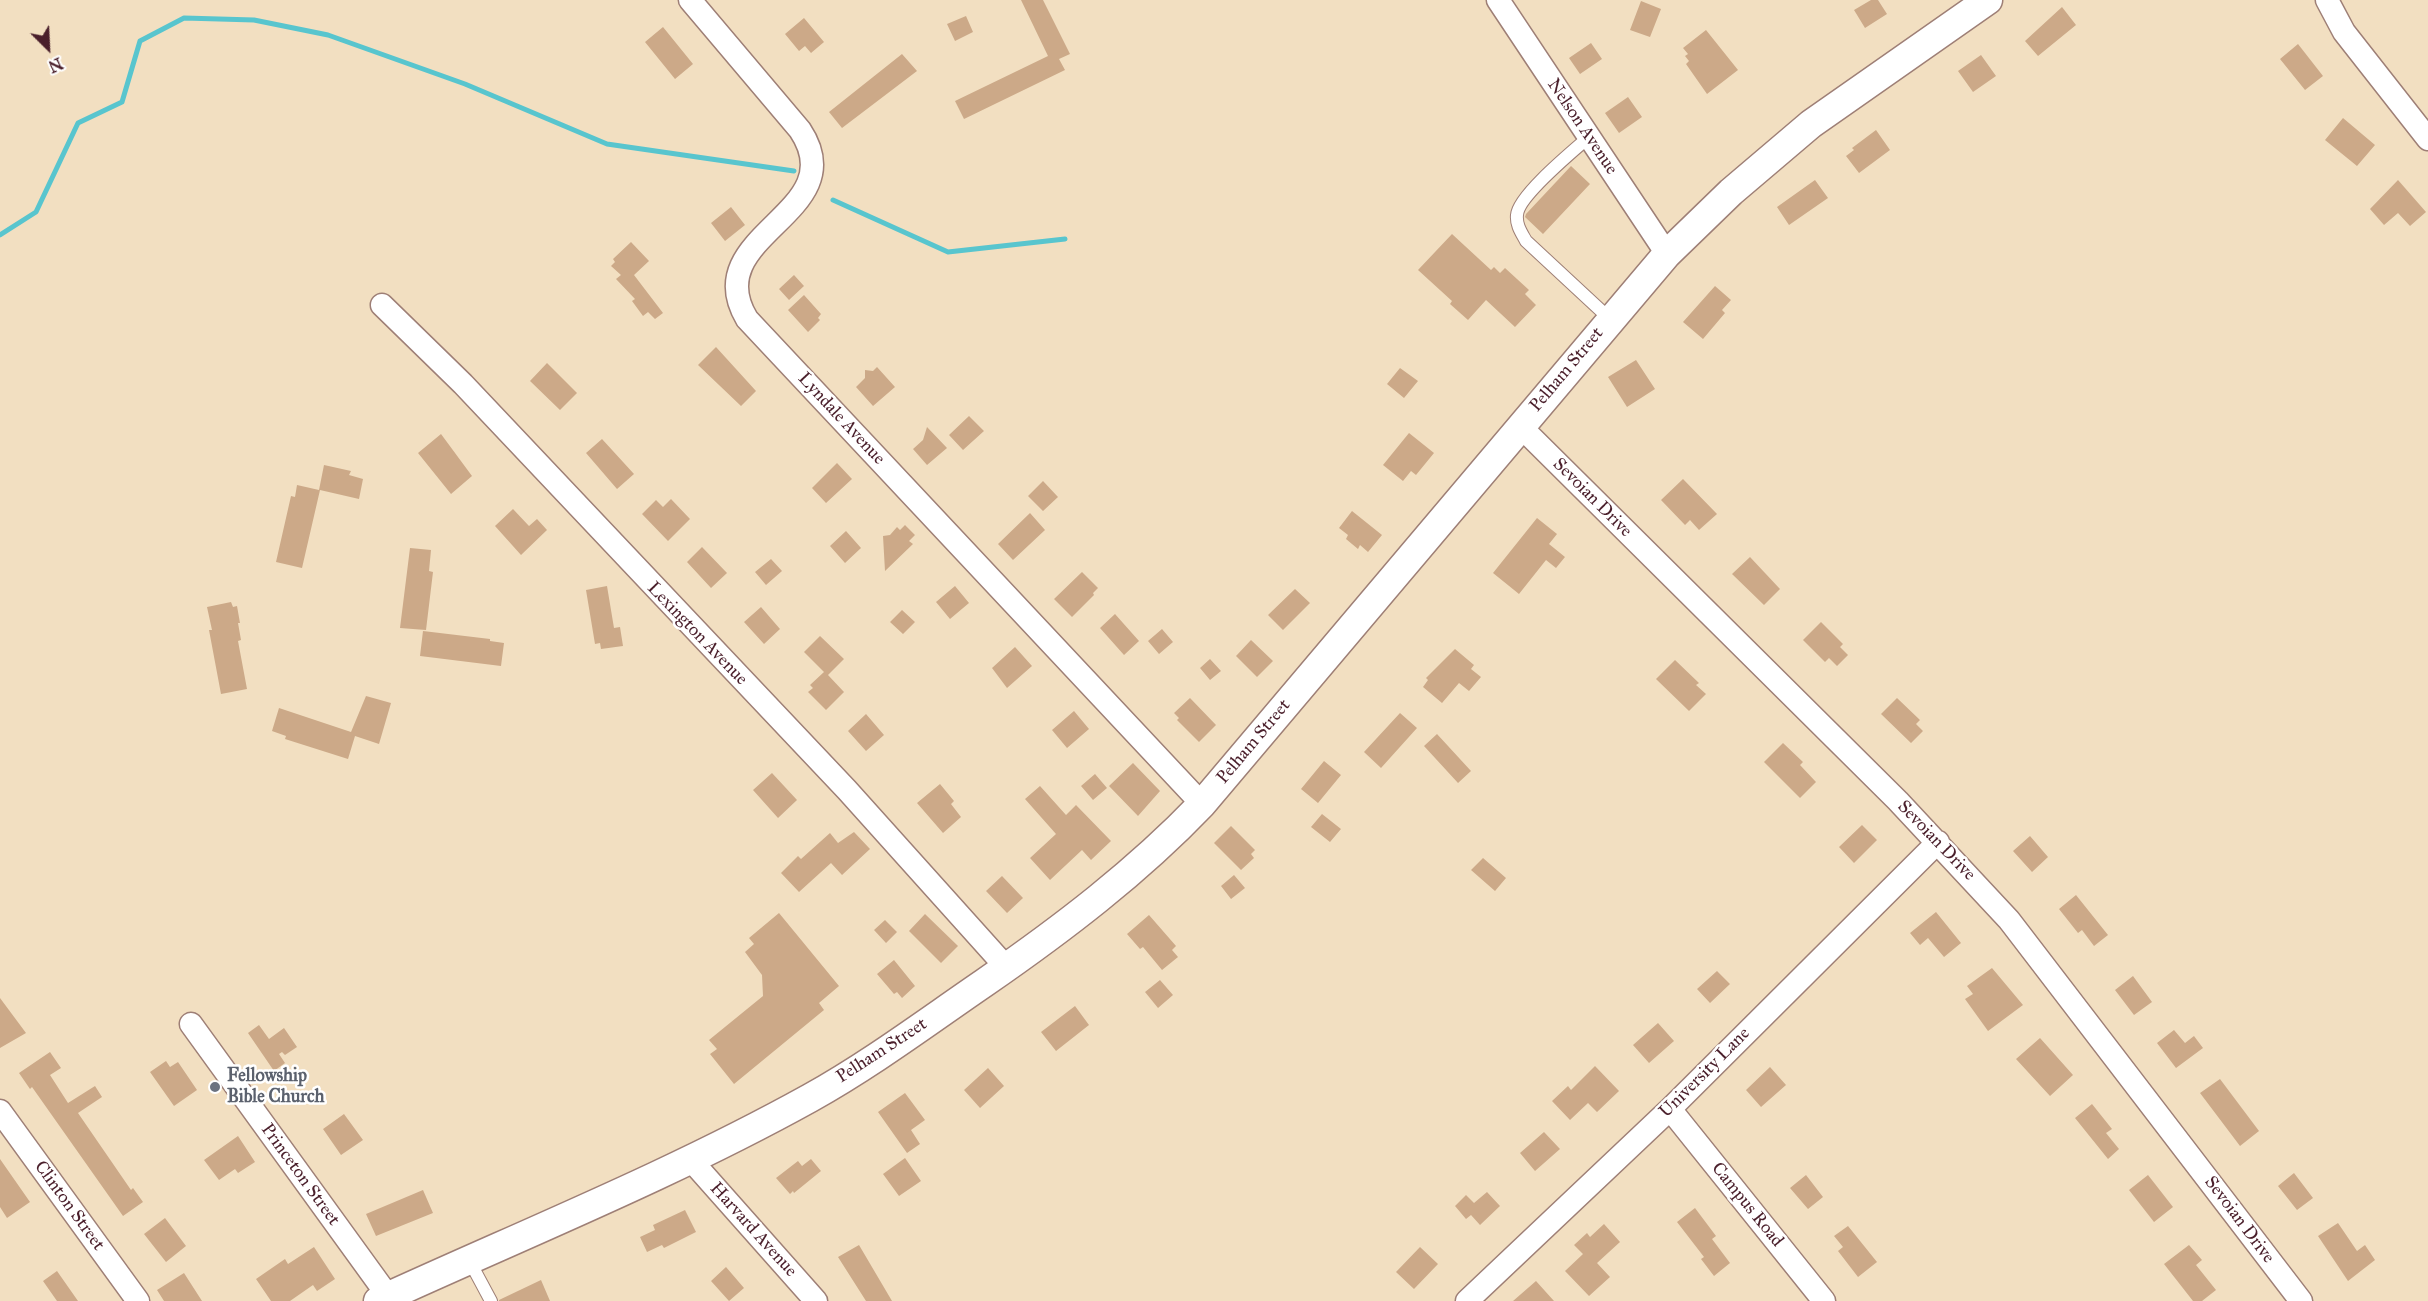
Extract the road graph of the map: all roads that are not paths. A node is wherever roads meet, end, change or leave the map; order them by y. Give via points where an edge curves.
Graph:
1 (690, 0) edge
2 (1498, 0) edge
3 (1988, 0) edge
4 (2327, 0) edge
5 (1589, 137) junction
6 (2428, 139) edge
7 (1667, 254) junction
8 (382, 305) dead end
9 (1610, 319) junction
10 (1520, 426) junction
11 (1202, 804) junction
12 (1938, 842) junction
13 (1006, 968) junction
14 (191, 1024) dead end
15 (1670, 1109) junction
16 (0, 1111) edge
17 (690, 1159) junction
18 (469, 1260) junction
19 (394, 1297) edge
20 (138, 1301) edge
21 (491, 1301) edge
22 (816, 1301) edge
23 (1467, 1301) edge
24 (1824, 1301) edge
25 (2301, 1301) edge

1 - 11 street, Lyndale Avenue via 800,129 811,152 810,178 803,195 742,260 737,286 739,303 747,319
2 - 5 street, Nelson Avenue
3 - 7 street, Pelham Street via 1811,124 1731,192
4 - 6 street via 2344,32
5 - 7 street, Nelson Avenue
5 - 9 lane via 1540,181 1516,212 1517,224 1526,241
7 - 9 street, Pelham Street
8 - 13 street, Lexington Avenue via 463,384 847,790
9 - 10 street, Pelham Street
10 - 11 street, Pelham Street
10 - 12 street, Sevoian Drive
11 - 13 street, Pelham Street via 1131,873
12 - 15 street, University Lane
12 - 25 street, Sevoian Drive via 2009,920
13 - 17 street, Pelham Street via 813,1096
14 - 19 street, Princeton Street
15 - 23 street, University Lane
15 - 24 street, Campus Road
16 - 20 street, Clinton Street
17 - 18 street, Pelham Street
17 - 22 street, Harvard Avenue
18 - 19 street, Pelham Street
18 - 21 lane

